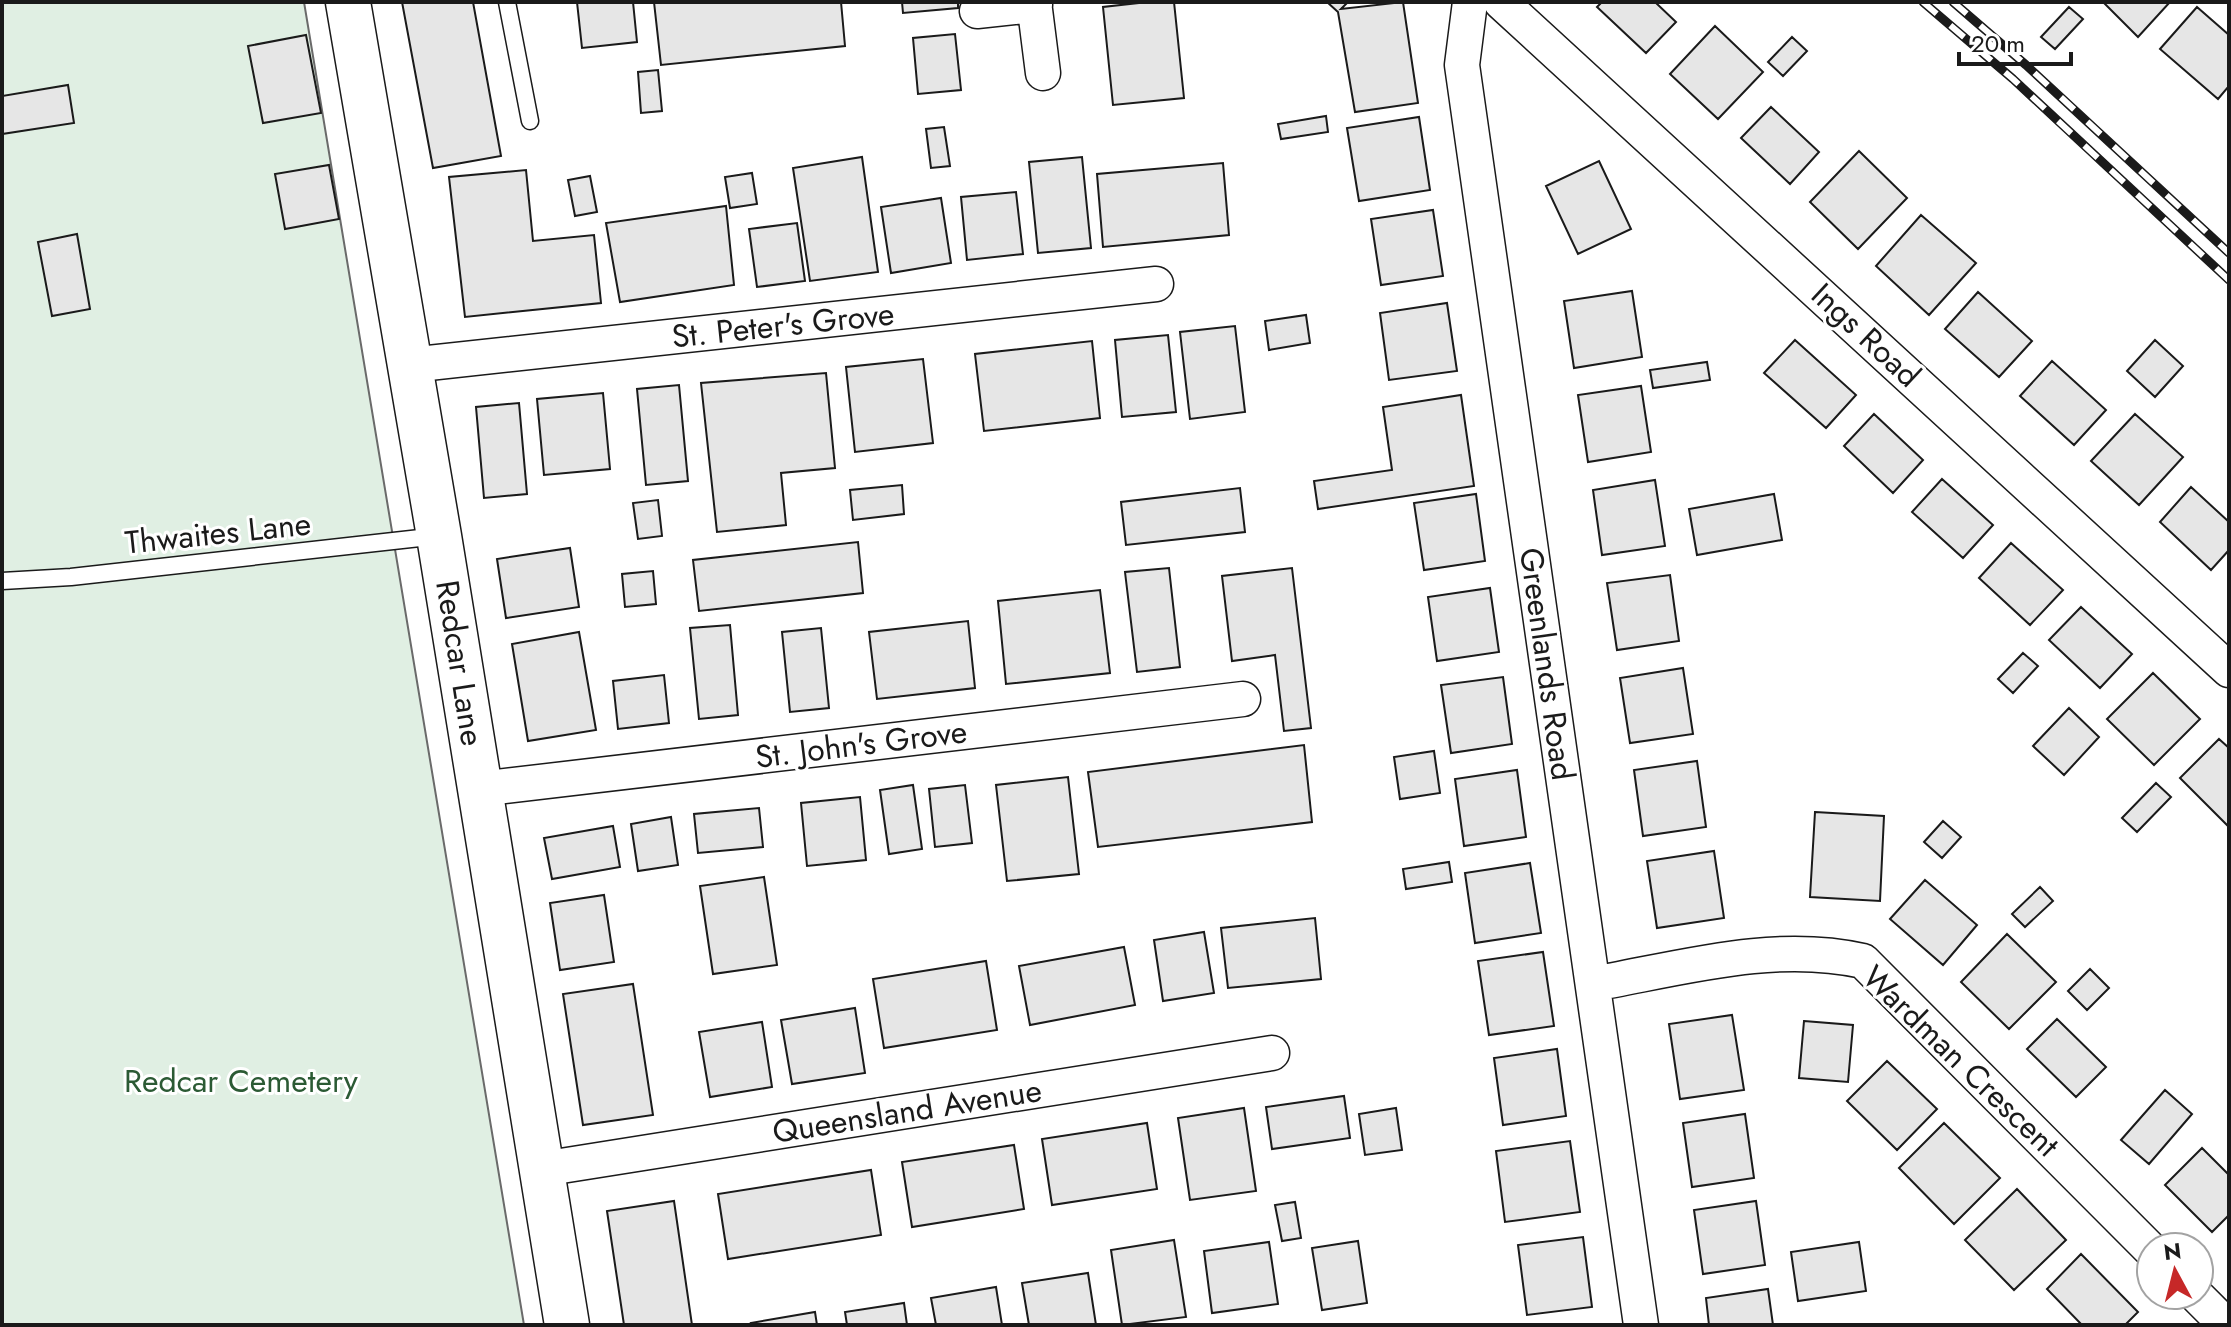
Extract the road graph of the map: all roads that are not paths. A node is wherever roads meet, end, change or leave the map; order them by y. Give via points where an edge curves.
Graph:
1 (348, 2) edge
2 (507, 2) edge
3 (1470, 2) edge
4 (1501, 2) edge
5 (1034, 4) edge
6 (977, 11) dead end
7 (1043, 73) dead end
8 (530, 121) dead end
9 (1156, 284) dead end
10 (410, 365) junction
11 (439, 536) junction
12 (2, 581) edge
13 (2229, 670) edge
14 (1243, 699) dead end
15 (480, 789) junction
16 (1593, 984) junction
17 (1272, 1053) dead end
18 (542, 1169) junction
19 (2135, 1234) edge
20 (567, 1325) edge
21 (1641, 1325) edge

1 - 10 main road, Redcar Lane
2 - 8 lane
3 - 16 street, Greenlands Road via 1462,65
4 - 13 street, Ings Road
5 - 6 street
5 - 7 street
9 - 10 street, St. Peter's Grove
10 - 11 main road, Redcar Lane
11 - 12 lane, Thwaites Lane
11 - 15 main road, Redcar Lane
14 - 15 street, St. John's Grove
15 - 18 main road, Redcar Lane
16 - 19 street, Wardman Crescent via 1760,955 1833,954 1863,961
16 - 21 street, Greenlands Road
17 - 18 street, Queensland Avenue
18 - 20 main road, Redcar Lane

